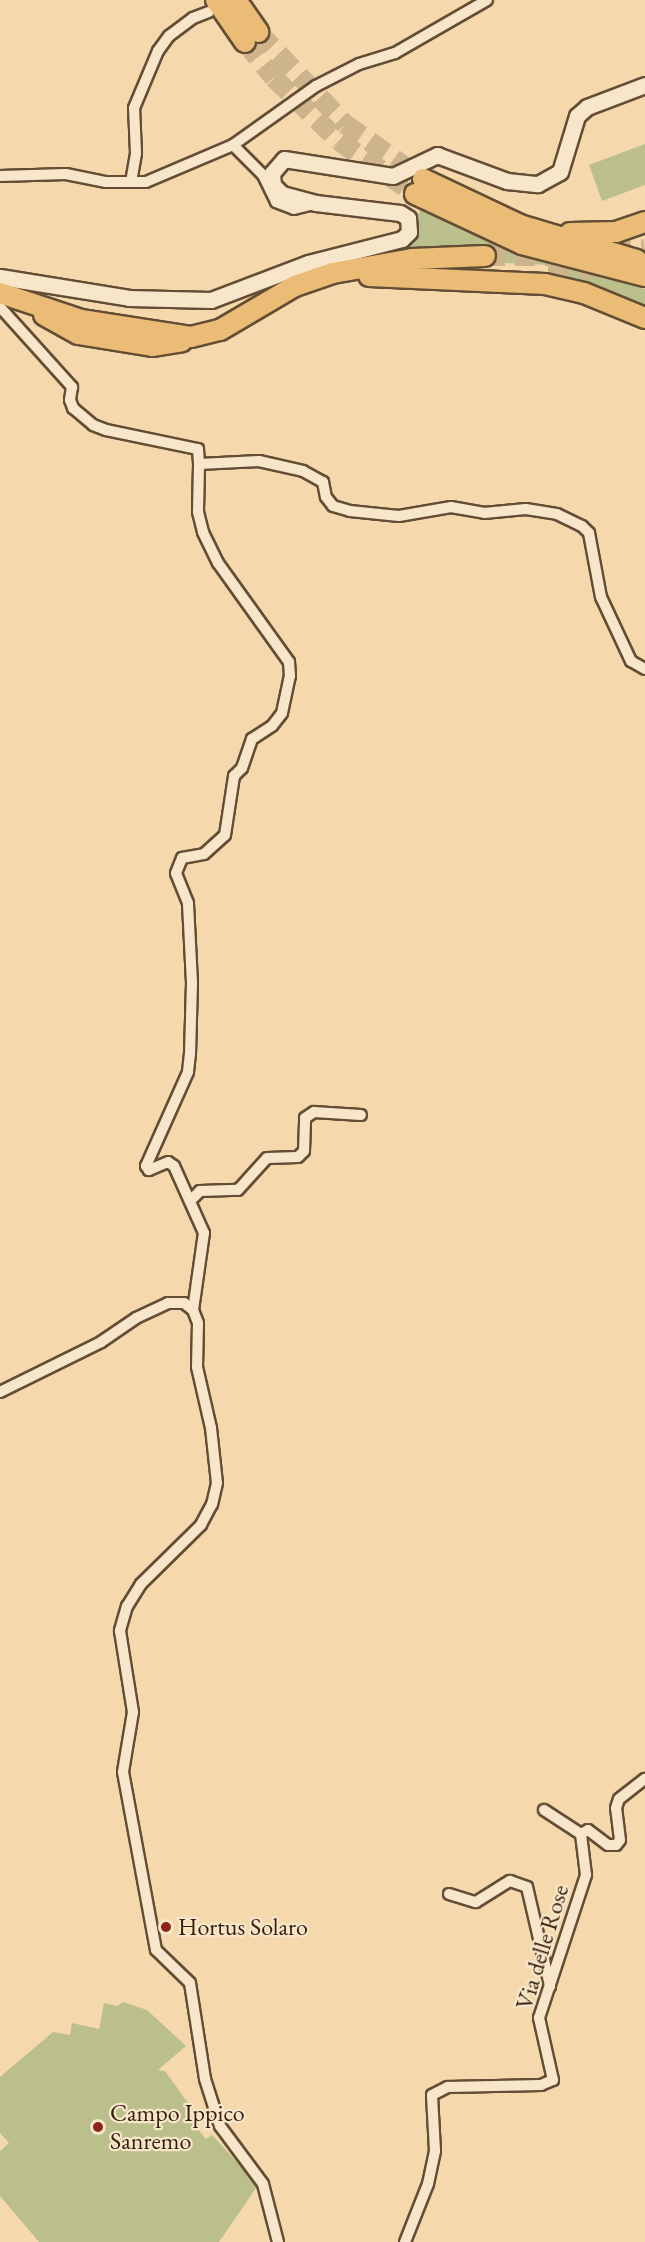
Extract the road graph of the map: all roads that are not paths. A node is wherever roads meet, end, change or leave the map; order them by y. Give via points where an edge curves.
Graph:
1 (236, 0) edge
2 (487, 0) edge
3 (213, 6) edge
4 (645, 85) edge
5 (233, 145) junction
6 (0, 176) edge
7 (131, 182) junction
8 (316, 203) junction
9 (645, 222) edge
10 (520, 225) junction
11 (485, 256) tunnel mouth
12 (645, 262) edge
13 (376, 264) junction
14 (622, 271) junction
15 (549, 272) tunnel mouth
16 (645, 276) edge
17 (0, 277) edge
18 (313, 279) junction
19 (645, 282) edge
20 (0, 293) edge
21 (0, 307) edge
22 (645, 318) edge
23 (199, 464) junction
24 (645, 669) edge
25 (361, 1115) dead end
26 (190, 1201) junction
27 (194, 1310) junction
28 (0, 1392) edge
29 (645, 1779) edge
30 (544, 1810) dead end
31 (581, 1834) junction
32 (449, 1894) dead end
33 (550, 1987) junction
34 (278, 2242) edge
35 (405, 2242) edge

1 - 3 highway via 252,37
2 - 5 street via 396,53 359,64 316,86
3 - 7 street via 169,36 158,51 134,108 136,153
4 - 8 main road via 587,107 578,116 566,160 550,180 524,185 437,155 393,176 296,158 278,162 272,173 277,190
5 - 7 street via 146,182
5 - 8 street via 263,175 269,195 276,202 294,209
6 - 7 street via 66,174 106,182
8 - 17 main road via 400,213 408,218 409,232 402,239 308,263 211,300 129,298
9 - 10 highway via 594,235
10 - 12 highway
10 - 14 highway via 419,186 522,244
11 - 13 highway
13 - 15 highway
13 - 18 highway
14 - 16 highway
14 - 19 highway
18 - 20 highway via 220,330 152,346 78,334 22,300
18 - 22 highway via 392,275 545,284 584,293
21 - 23 street via 72,387 70,400 81,416 106,430 198,448
23 - 24 street via 259,461 303,471 323,482 326,498 333,506 350,511 399,516 460,506 476,513 526,509 557,514 589,533 601,597 632,661
23 - 26 street via 198,512 203,532 218,563 289,662 290,676 282,712 272,726 252,740 242,768 234,776 225,835 204,854 182,858 176,873 188,903 190,1054 188,1072 146,1166 149,1170 168,1162 174,1166
25 - 26 street via 314,1112 305,1118 304,1151 297,1157 267,1158 238,1190 200,1191
26 - 27 street via 204,1233
27 - 28 street via 184,1303 168,1303 136,1318 101,1342
27 - 34 street via 198,1323 197,1367 211,1428 217,1483 201,1525 141,1584 127,1605 120,1631 133,1712 123,1772 156,1950 190,1983 206,2079 220,2126 263,2184
29 - 31 street via 619,1799 616,1808 620,1836 616,1845 608,1845 588,1830
30 - 31 street
31 - 33 street, Via delle Rose via 586,1875
32 - 33 street via 476,1902 510,1881 527,1887
33 - 35 street, Via delle Rose via 539,2018 554,2072 549,2085 448,2087 432,2095 435,2151 428,2184

